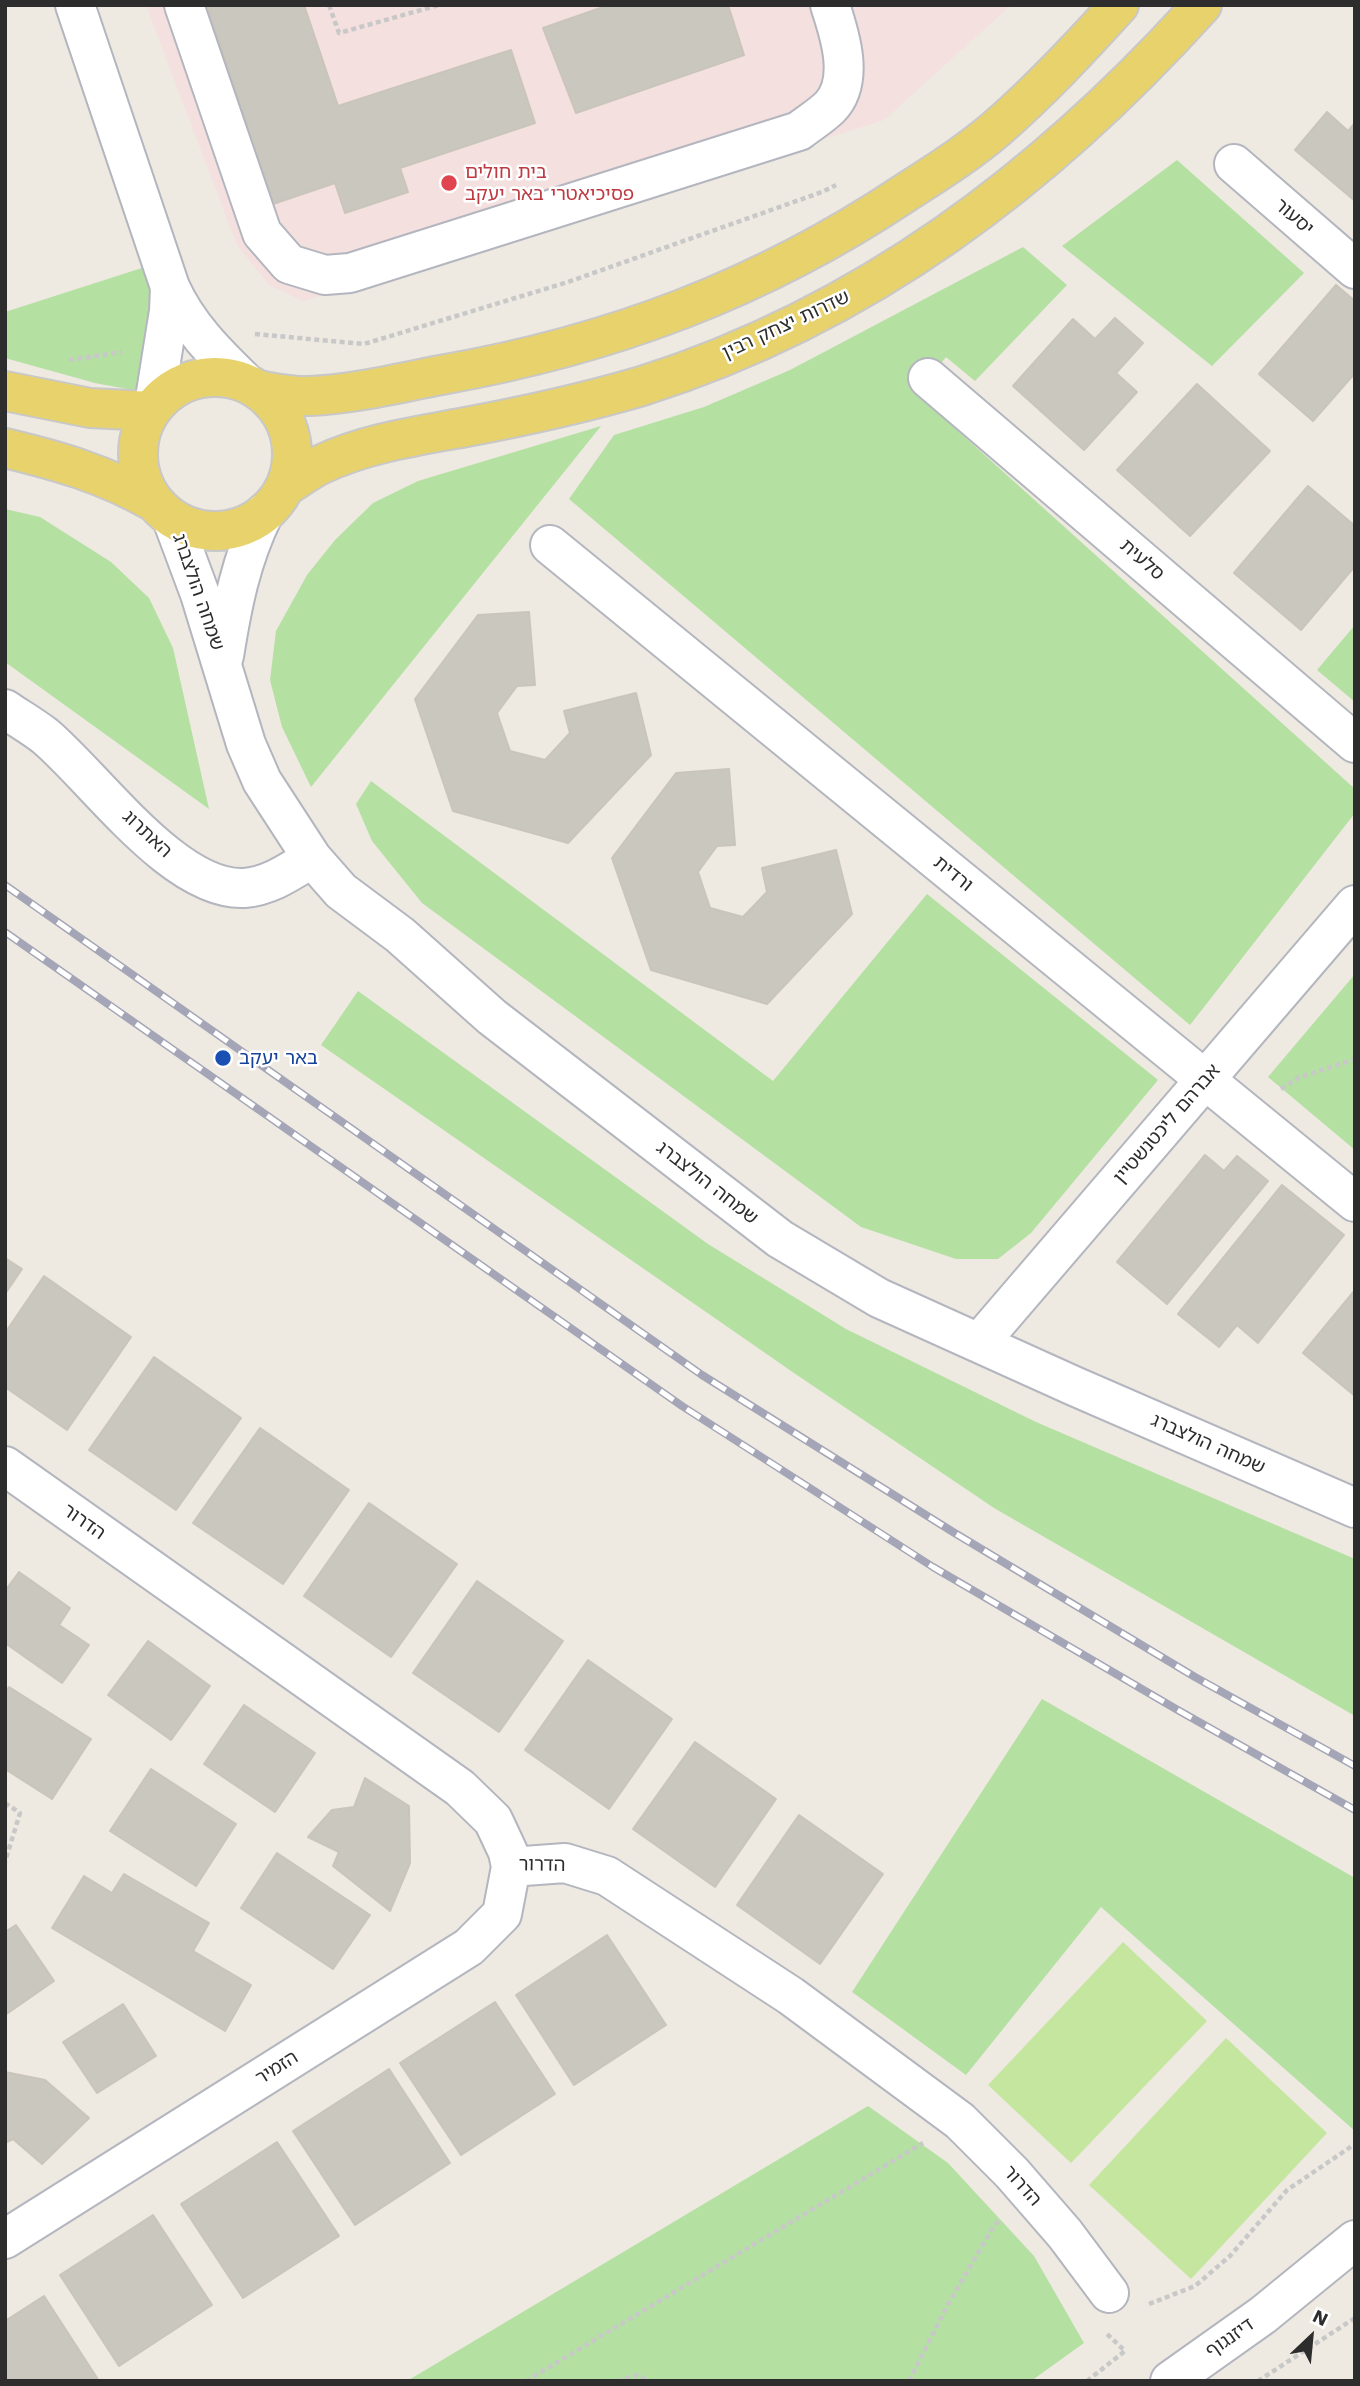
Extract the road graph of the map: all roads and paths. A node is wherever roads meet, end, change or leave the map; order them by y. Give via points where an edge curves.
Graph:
1 (75, 5) edge
2 (184, 5) edge
3 (330, 5) edge
4 (439, 5) edge
5 (830, 5) edge
6 (1119, 5) edge
7 (1202, 5) edge
8 (1234, 164) dead end
9 (1355, 269) edge
10 (170, 287) junction
11 (929, 378) dead end
12 (251, 386) junction
13 (5, 391) edge
14 (152, 408) junction
15 (5, 448) edge
16 (275, 500) junction
17 (162, 510) junction
18 (551, 545) dead end
19 (223, 665) junction
20 (5, 709) edge
21 (1355, 743) edge
22 (312, 858) junction
23 (1355, 905) edge
24 (1355, 1059) edge
25 (1205, 1080) junction
26 (1245, 1112) junction
27 (1355, 1202) edge
28 (979, 1343) junction
29 (7, 1470) edge
30 (1355, 1508) edge
31 (5, 1802) edge
32 (5, 1862) edge
33 (511, 1867) junction
34 (960, 2121) junction
35 (1355, 2144) edge
36 (1026, 2189) junction
37 (5, 2239) edge
38 (1355, 2240) edge
39 (1109, 2292) junction
40 (1355, 2318) edge
41 (526, 2381) edge
42 (617, 2381) edge
43 (649, 2381) edge
44 (909, 2381) edge
45 (1087, 2381) edge
46 (1170, 2381) edge
47 (1258, 2381) edge

1 - 10 street
2 - 5 street via 262,233 289,264 325,275 350,273 799,131 832,106 844,80 840,34
3 - 4 path via 339,33
6 - 12 main road via 1041,87 955,160 844,232 725,293 620,333 492,366 309,397
7 - 16 main road, שדרות יצחק רבין via 1113,98 992,203 904,265 845,299 744,347 641,386 532,415 353,452 321,465
8 - 9 street, יסעור
10 - 12 street via 194,327
10 - 14 street
11 - 21 street, סלעית
12 - 14 main road via 219,376 195,378 173,388
12 - 16 main road via 281,413 291,436 292,461
13 - 14 main road via 62,404
14 - 17 main road via 137,450 140,477
15 - 17 main road via 73,465 116,482
16 - 17 main road via 249,523 223,531 197,529
16 - 19 street, שמחה הולצברג via 252,536 242,565
17 - 19 street, שמחה הולצברג via 189,558
18 - 25 street, ורדית
19 - 22 street, שמחה הולצברג via 262,781
20 - 22 street, האתרוג via 45,737 148,838 194,874 218,885 258,886
22 - 28 street, שמחה הולצברג via 341,891 400,935 492,1017 780,1239 879,1298
23 - 25 street, אברהם ליכטנשטיין
24 - 26 path via 1298,1079
25 - 26 street, ורדית
25 - 28 street, אברהם ליכטנשטיין
26 - 27 street, ורדית
28 - 30 street, שמחה הולצברג
29 - 33 street, הדרור via 460,1787 493,1820
31 - 32 path via 20,1813
33 - 34 street, הדרור via 565,1863 607,1876 791,1996
33 - 37 street, הזמיר via 502,1914 469,1947
34 - 36 street, הדרור
34 - 41 path
35 - 39 path via 1287,2190 1230,2256 1195,2286 1144,2306
36 - 39 street, הדרור
36 - 44 path via 992,2229
38 - 46 street, דיזנגוף via 1263,2315
39 - 45 path via 1083,2311 1125,2351
40 - 47 path
42 - 43 path via 637,2375

